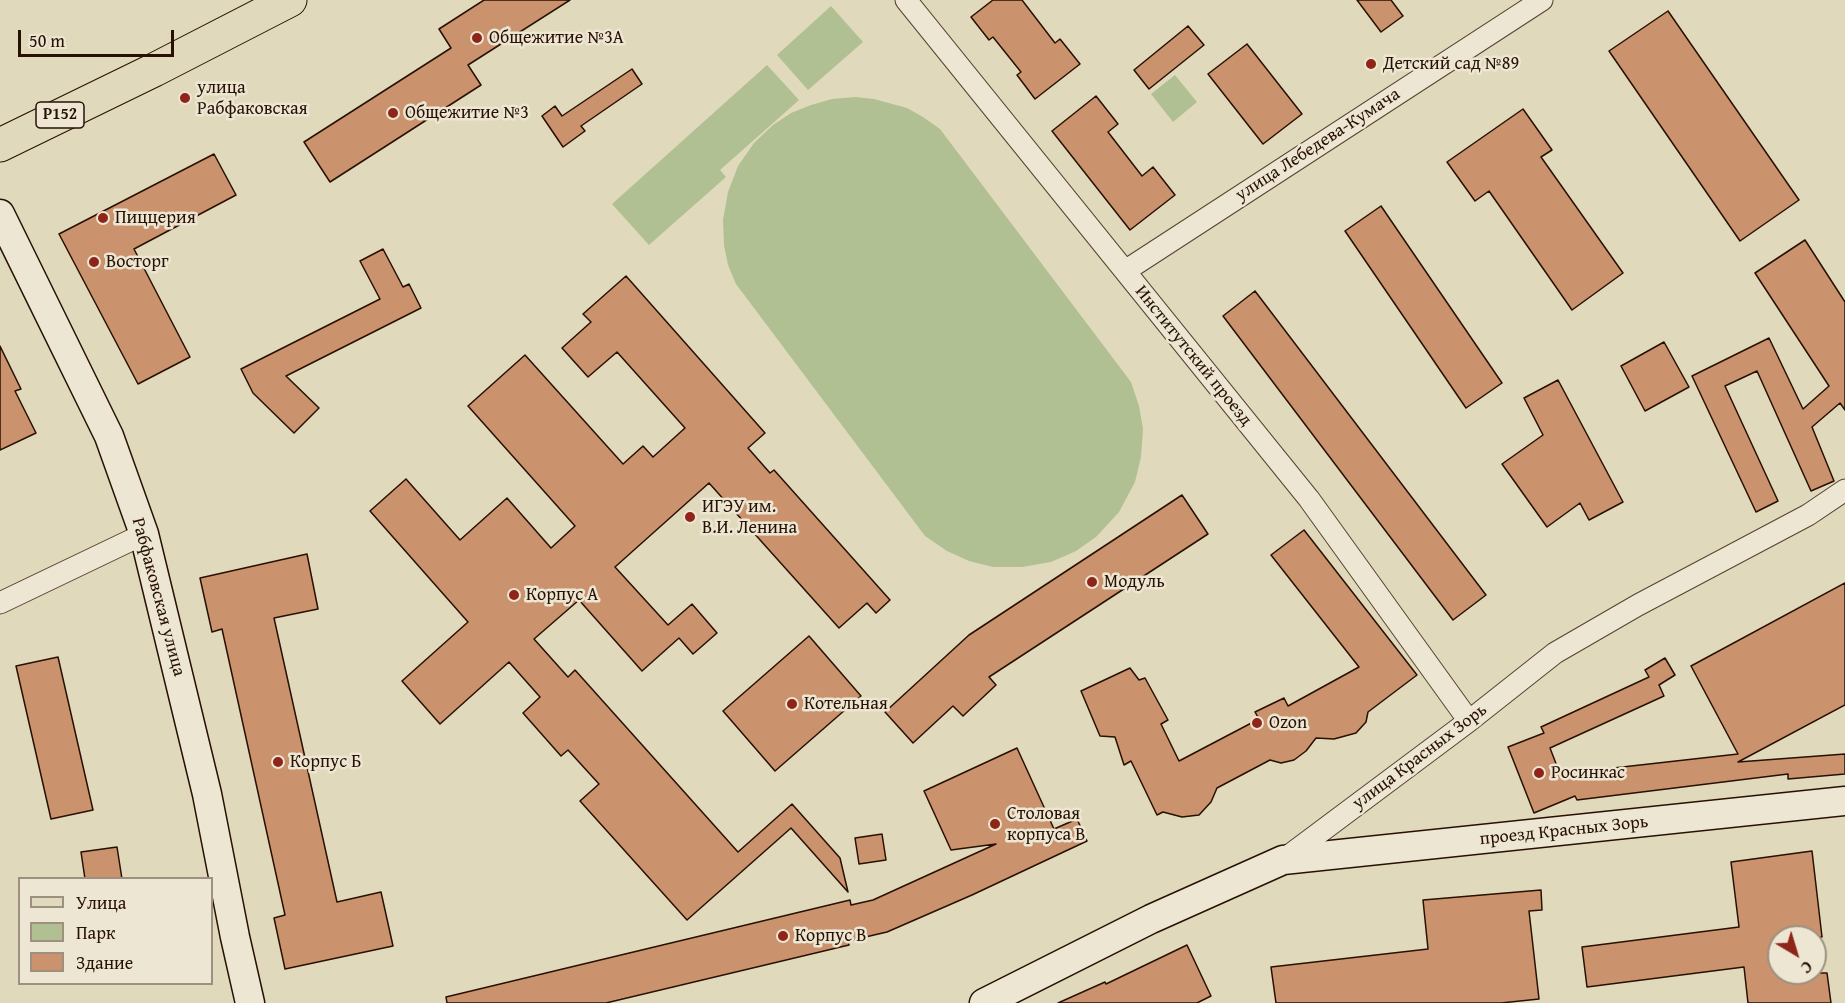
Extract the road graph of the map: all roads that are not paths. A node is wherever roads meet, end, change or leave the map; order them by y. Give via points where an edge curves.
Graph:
1 (290, 0) edge
2 (906, 0) edge
3 (1542, 0) edge
4 (0, 145) edge
5 (0, 214) edge
6 (1125, 271) junction
7 (1845, 490) edge
8 (144, 534) junction
9 (0, 603) edge
10 (1469, 721) junction
11 (1845, 801) edge
12 (1282, 860) junction
13 (250, 1003) edge
14 (984, 1003) edge

1 - 4 main road, Р152
2 - 6 street, Институтский проезд
3 - 6 street, улица Лебедева-Кумача
5 - 8 street, Рабфаковская улица via 109,436
6 - 10 street, Институтский проезд via 1309,499
7 - 10 street, улица Красных Зорь via 1816,510 1555,654
8 - 9 street
8 - 13 street, Рабфаковская улица via 207,794
10 - 12 street, улица Красных Зорь
11 - 12 street, проезд Красных Зорь
12 - 14 street, улица Красных Зорь via 1151,919

